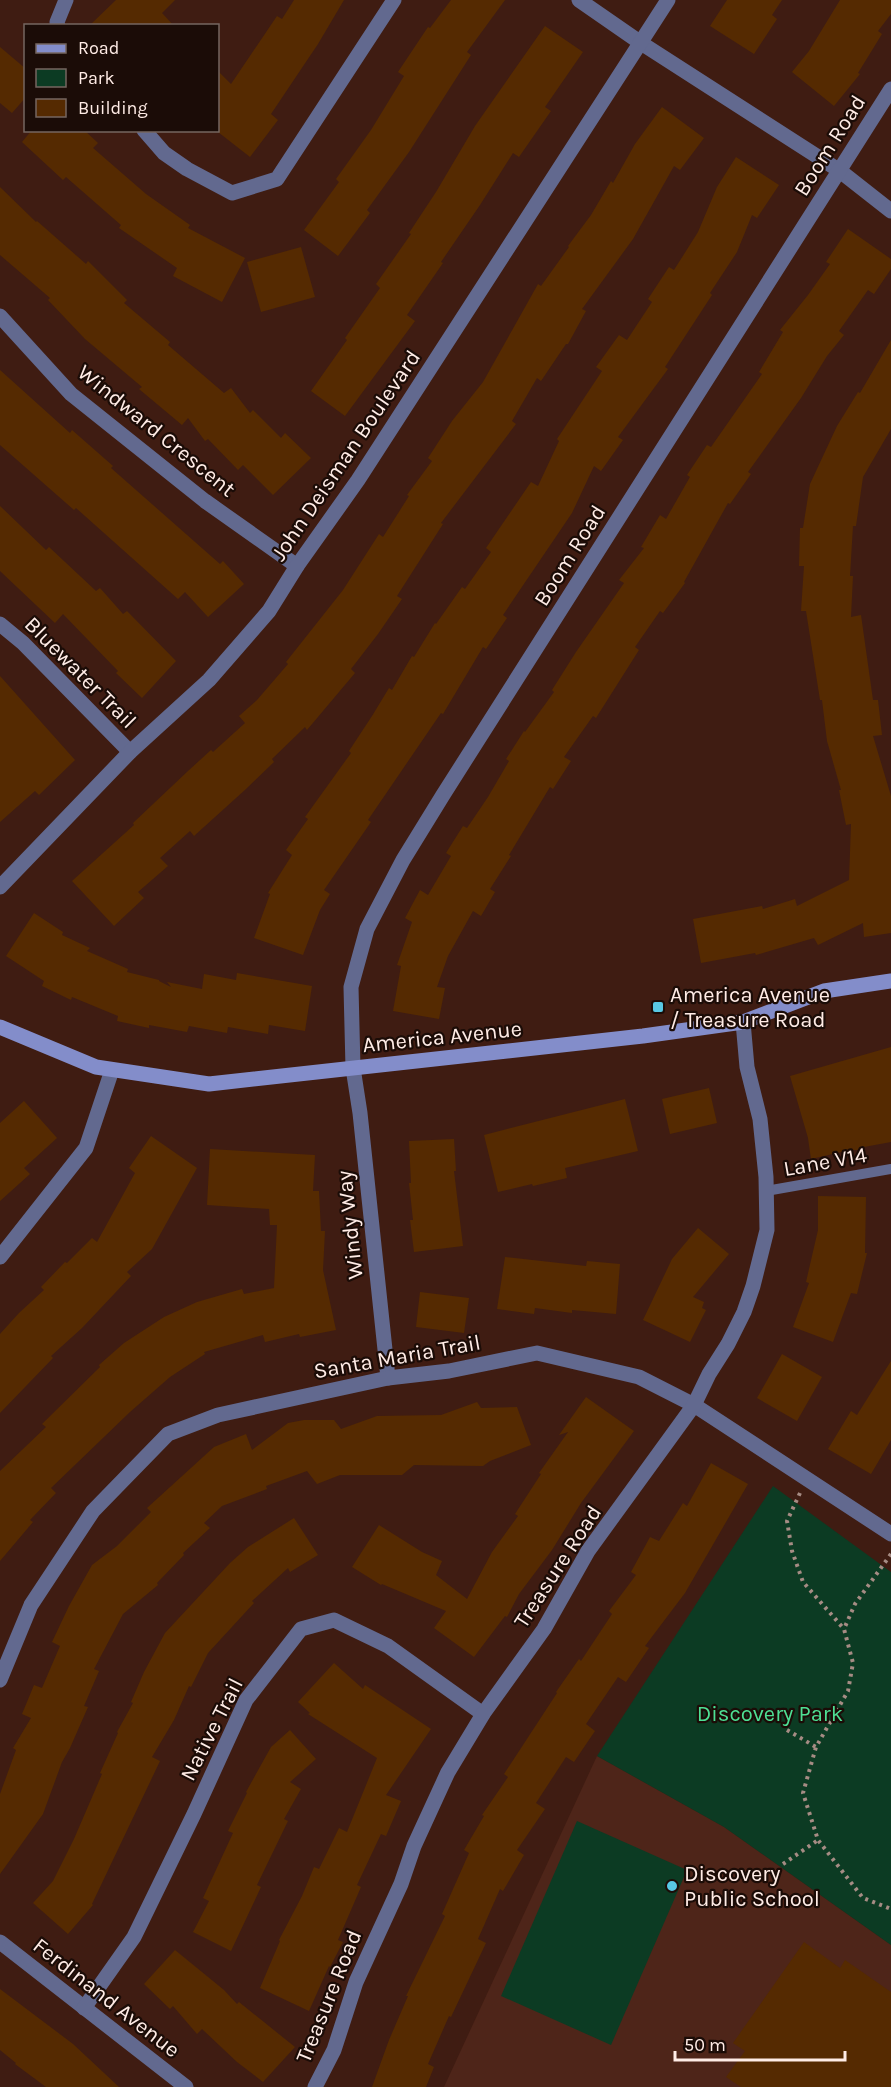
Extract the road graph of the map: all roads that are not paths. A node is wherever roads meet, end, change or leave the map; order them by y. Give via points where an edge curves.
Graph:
1 (66, 0) edge
2 (394, 0) edge
3 (579, 0) edge
4 (668, 0) edge
5 (58, 24) edge
6 (641, 43) junction
7 (891, 89) edge
8 (146, 132) edge
9 (840, 171) junction
10 (891, 211) edge
11 (0, 316) edge
12 (297, 567) junction
13 (0, 624) edge
14 (130, 752) junction
15 (0, 887) edge
16 (891, 981) edge
17 (743, 1022) junction
18 (0, 1027) edge
19 (353, 1068) junction
20 (112, 1070) junction
21 (891, 1169) edge
22 (766, 1191) junction
23 (0, 1257) edge
24 (388, 1378) junction
25 (694, 1405) junction
26 (889, 1528) edge
27 (0, 1680) edge
28 (483, 1714) junction
29 (0, 1942) edge
30 (84, 2008) junction
31 (186, 2087) edge
32 (315, 2087) edge

1 - 5 street
2 - 8 street via 277,178 232,193 164,153
3 - 6 street
4 - 6 street, John Deisman Boulevard
6 - 9 street
6 - 12 street, John Deisman Boulevard via 358,480
7 - 9 street, Boom Road
9 - 10 street
9 - 19 street, Boom Road via 443,795 384,895 367,929 351,987
11 - 12 street, Windward Crescent via 71,394 205,501
12 - 14 street, John Deisman Boulevard via 269,611 209,680
13 - 14 street, Bluewater Trail
14 - 15 street, John Deisman Boulevard
16 - 17 street, America Avenue via 824,991
17 - 19 street, America Avenue
17 - 22 street, Treasure Road via 747,1067 760,1119
18 - 20 street, America Avenue
19 - 20 street, America Avenue via 209,1084
19 - 24 street, Windy Way
20 - 23 street via 86,1148
21 - 22 lane, Lane V14
22 - 25 street, Treasure Road via 767,1230 753,1286 744,1312
24 - 25 street, Santa Maria Trail via 449,1371 537,1353 639,1377
24 - 27 street, Santa Maria Trail via 218,1414 168,1434 93,1510 31,1605
25 - 26 street, Santa Maria Trail
25 - 28 street, Treasure Road via 588,1551 544,1629
28 - 30 street, Native Trail via 388,1646 334,1620 301,1629 246,1700 134,1937
28 - 32 street, Treasure Road via 428,1811 401,1884 356,1982 334,2050
29 - 30 street, Ferdinand Avenue
30 - 31 street, Ferdinand Avenue

